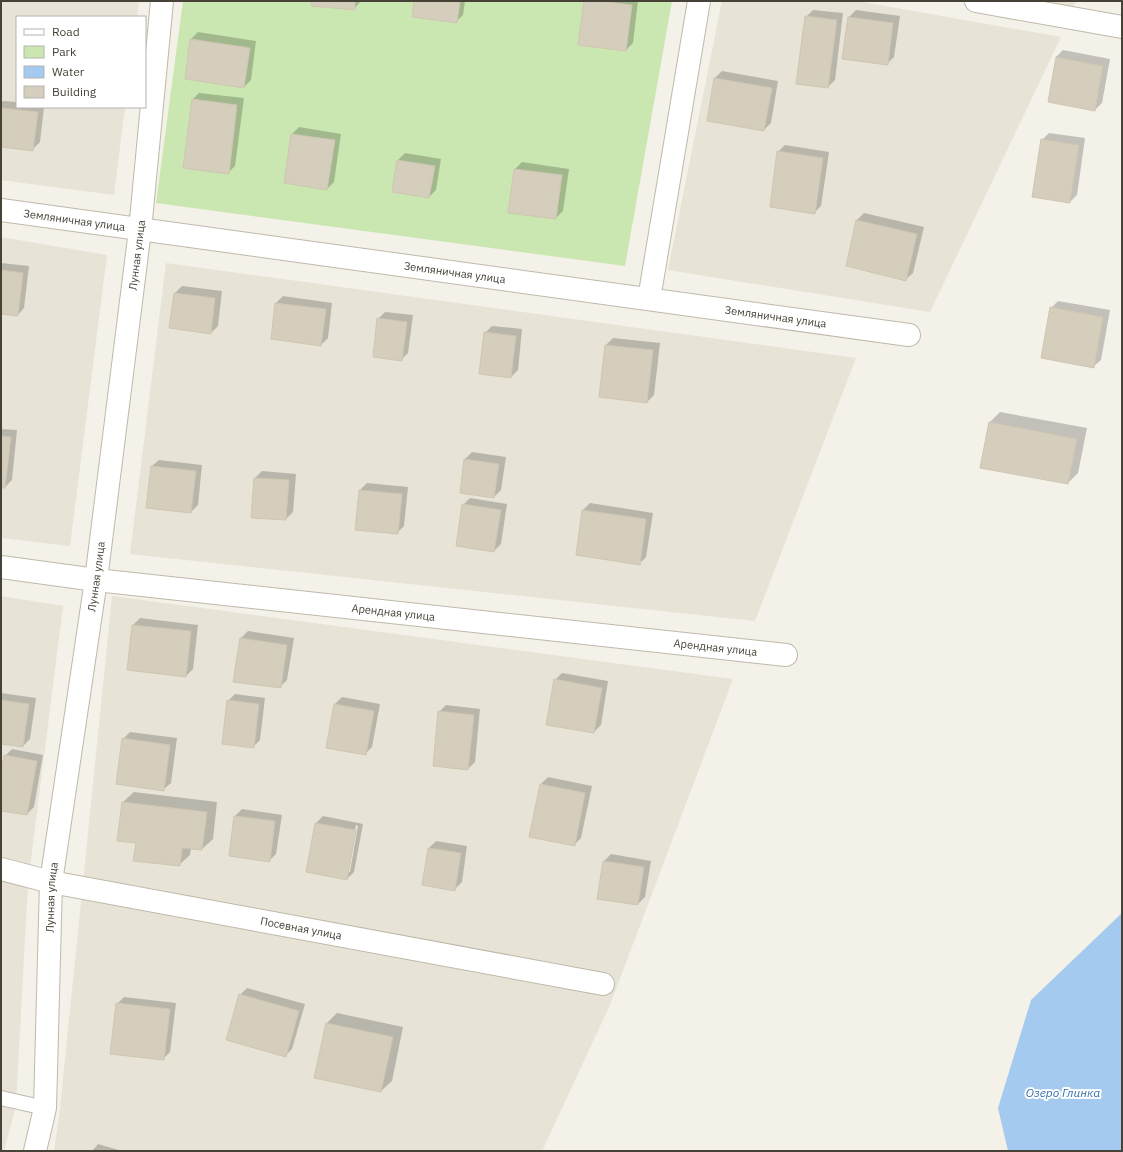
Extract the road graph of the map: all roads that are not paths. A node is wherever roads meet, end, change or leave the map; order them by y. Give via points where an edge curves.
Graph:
1 (162, 1) edge
2 (699, 1) edge
3 (976, 1) edge
4 (1122, 27) edge
5 (1, 210) edge
6 (140, 230) junction
7 (649, 299) junction
8 (909, 335) dead end
9 (1, 567) edge
10 (96, 580) junction
11 (786, 655) dead end
12 (1, 869) edge
13 (51, 882) junction
14 (603, 984) dead end
15 (1, 1098) edge
16 (45, 1108) junction
17 (35, 1151) edge

1 - 6 street, Лунная улица
2 - 7 street
3 - 4 street
5 - 6 street, Земляничная улица
6 - 7 street, Земляничная улица
6 - 10 street, Лунная улица
7 - 8 street, Земляничная улица
9 - 10 street, Арендная улица
10 - 11 street, Арендная улица
10 - 13 street, Лунная улица
12 - 13 street, Посевная улица
13 - 14 street, Посевная улица
13 - 16 street, Лунная улица
15 - 16 lane
16 - 17 street, Лунная улица

